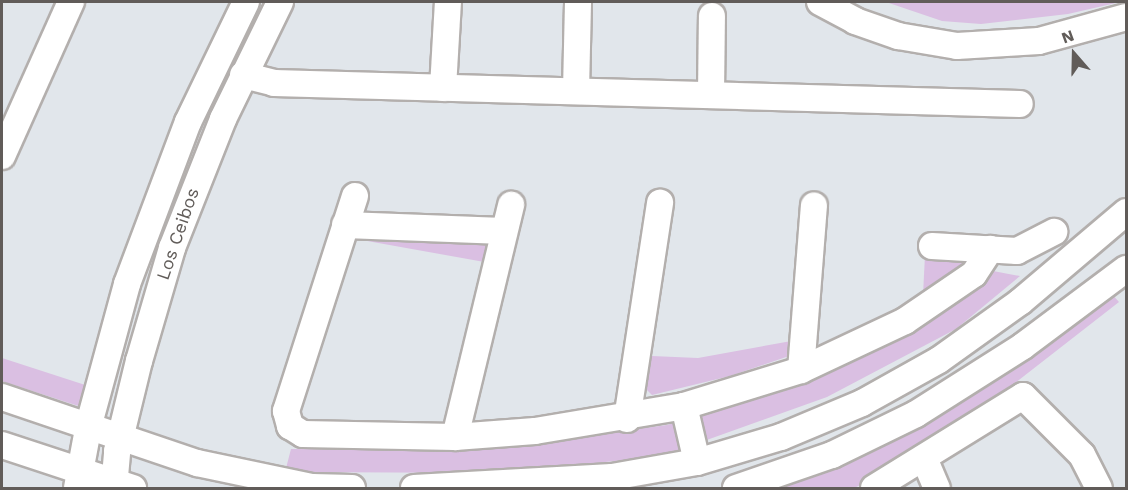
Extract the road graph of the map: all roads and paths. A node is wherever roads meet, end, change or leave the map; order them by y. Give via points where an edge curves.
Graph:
1 (71, 2) edge
2 (246, 2) edge
3 (280, 2) edge
4 (448, 2) edge
5 (579, 2) edge
6 (820, 2) edge
7 (712, 16) dead end
8 (1119, 23) edge
9 (243, 75) junction
10 (443, 87) junction
11 (576, 91) junction
12 (711, 94) junction
13 (1020, 104) dead end
14 (2, 156) edge
15 (172, 161) junction
16 (199, 174) junction
17 (355, 196) dead end
18 (660, 203) dead end
19 (511, 205) dead end
20 (814, 206) dead end
21 (345, 225) junction
22 (1122, 226) edge
23 (504, 231) junction
24 (1054, 232) dead end
25 (932, 246) dead end
26 (990, 249) junction
27 (1083, 251) junction
28 (1123, 278) edge
29 (976, 335) junction
30 (995, 365) junction
31 (801, 370) junction
32 (2, 397) edge
33 (684, 406) junction
34 (627, 419) junction
35 (89, 424) junction
36 (121, 436) junction
37 (455, 437) junction
38 (2, 445) edge
39 (924, 458) junction
40 (697, 462) junction
41 (78, 480) edge
42 (569, 485) edge
43 (120, 486) edge
44 (352, 489) edge
45 (414, 489) edge
46 (736, 489) edge
47 (874, 489) edge
48 (937, 489) edge
49 (1099, 489) edge

1 - 14 street
2 - 15 street, Los Ceibos
3 - 9 street, Los Ceibos
4 - 10 street
5 - 11 street
6 - 8 street via 887,33 957,46 1039,41
7 - 12 street
9 - 10 street via 274,82
9 - 16 street, Los Ceibos
10 - 11 street
11 - 12 street
12 - 13 street
15 - 16 street
15 - 35 street, Los Ceibos via 127,284
16 - 36 street, Los Ceibos via 154,303
17 - 21 street
18 - 34 street
19 - 23 street
20 - 31 street
21 - 23 street
21 - 37 street via 286,411 290,426 303,434
22 - 27 street
23 - 37 street
24 - 26 street via 1017,251
25 - 26 street
26 - 31 street via 974,274 946,296 905,321
27 - 28 street
27 - 29 street
28 - 30 street
29 - 30 street
29 - 40 street via 901,383 832,417
30 - 46 street via 875,436
31 - 33 street
32 - 35 street
33 - 34 street
33 - 40 street
34 - 37 street
35 - 36 street
35 - 41 street, Los Ceibos
36 - 43 street, Los Ceibos
36 - 44 street via 197,463 312,487
38 - 41 street
39 - 47 street
39 - 48 street
39 - 49 street via 1023,396 1082,455
40 - 42 street
41 - 43 street
42 - 45 street

